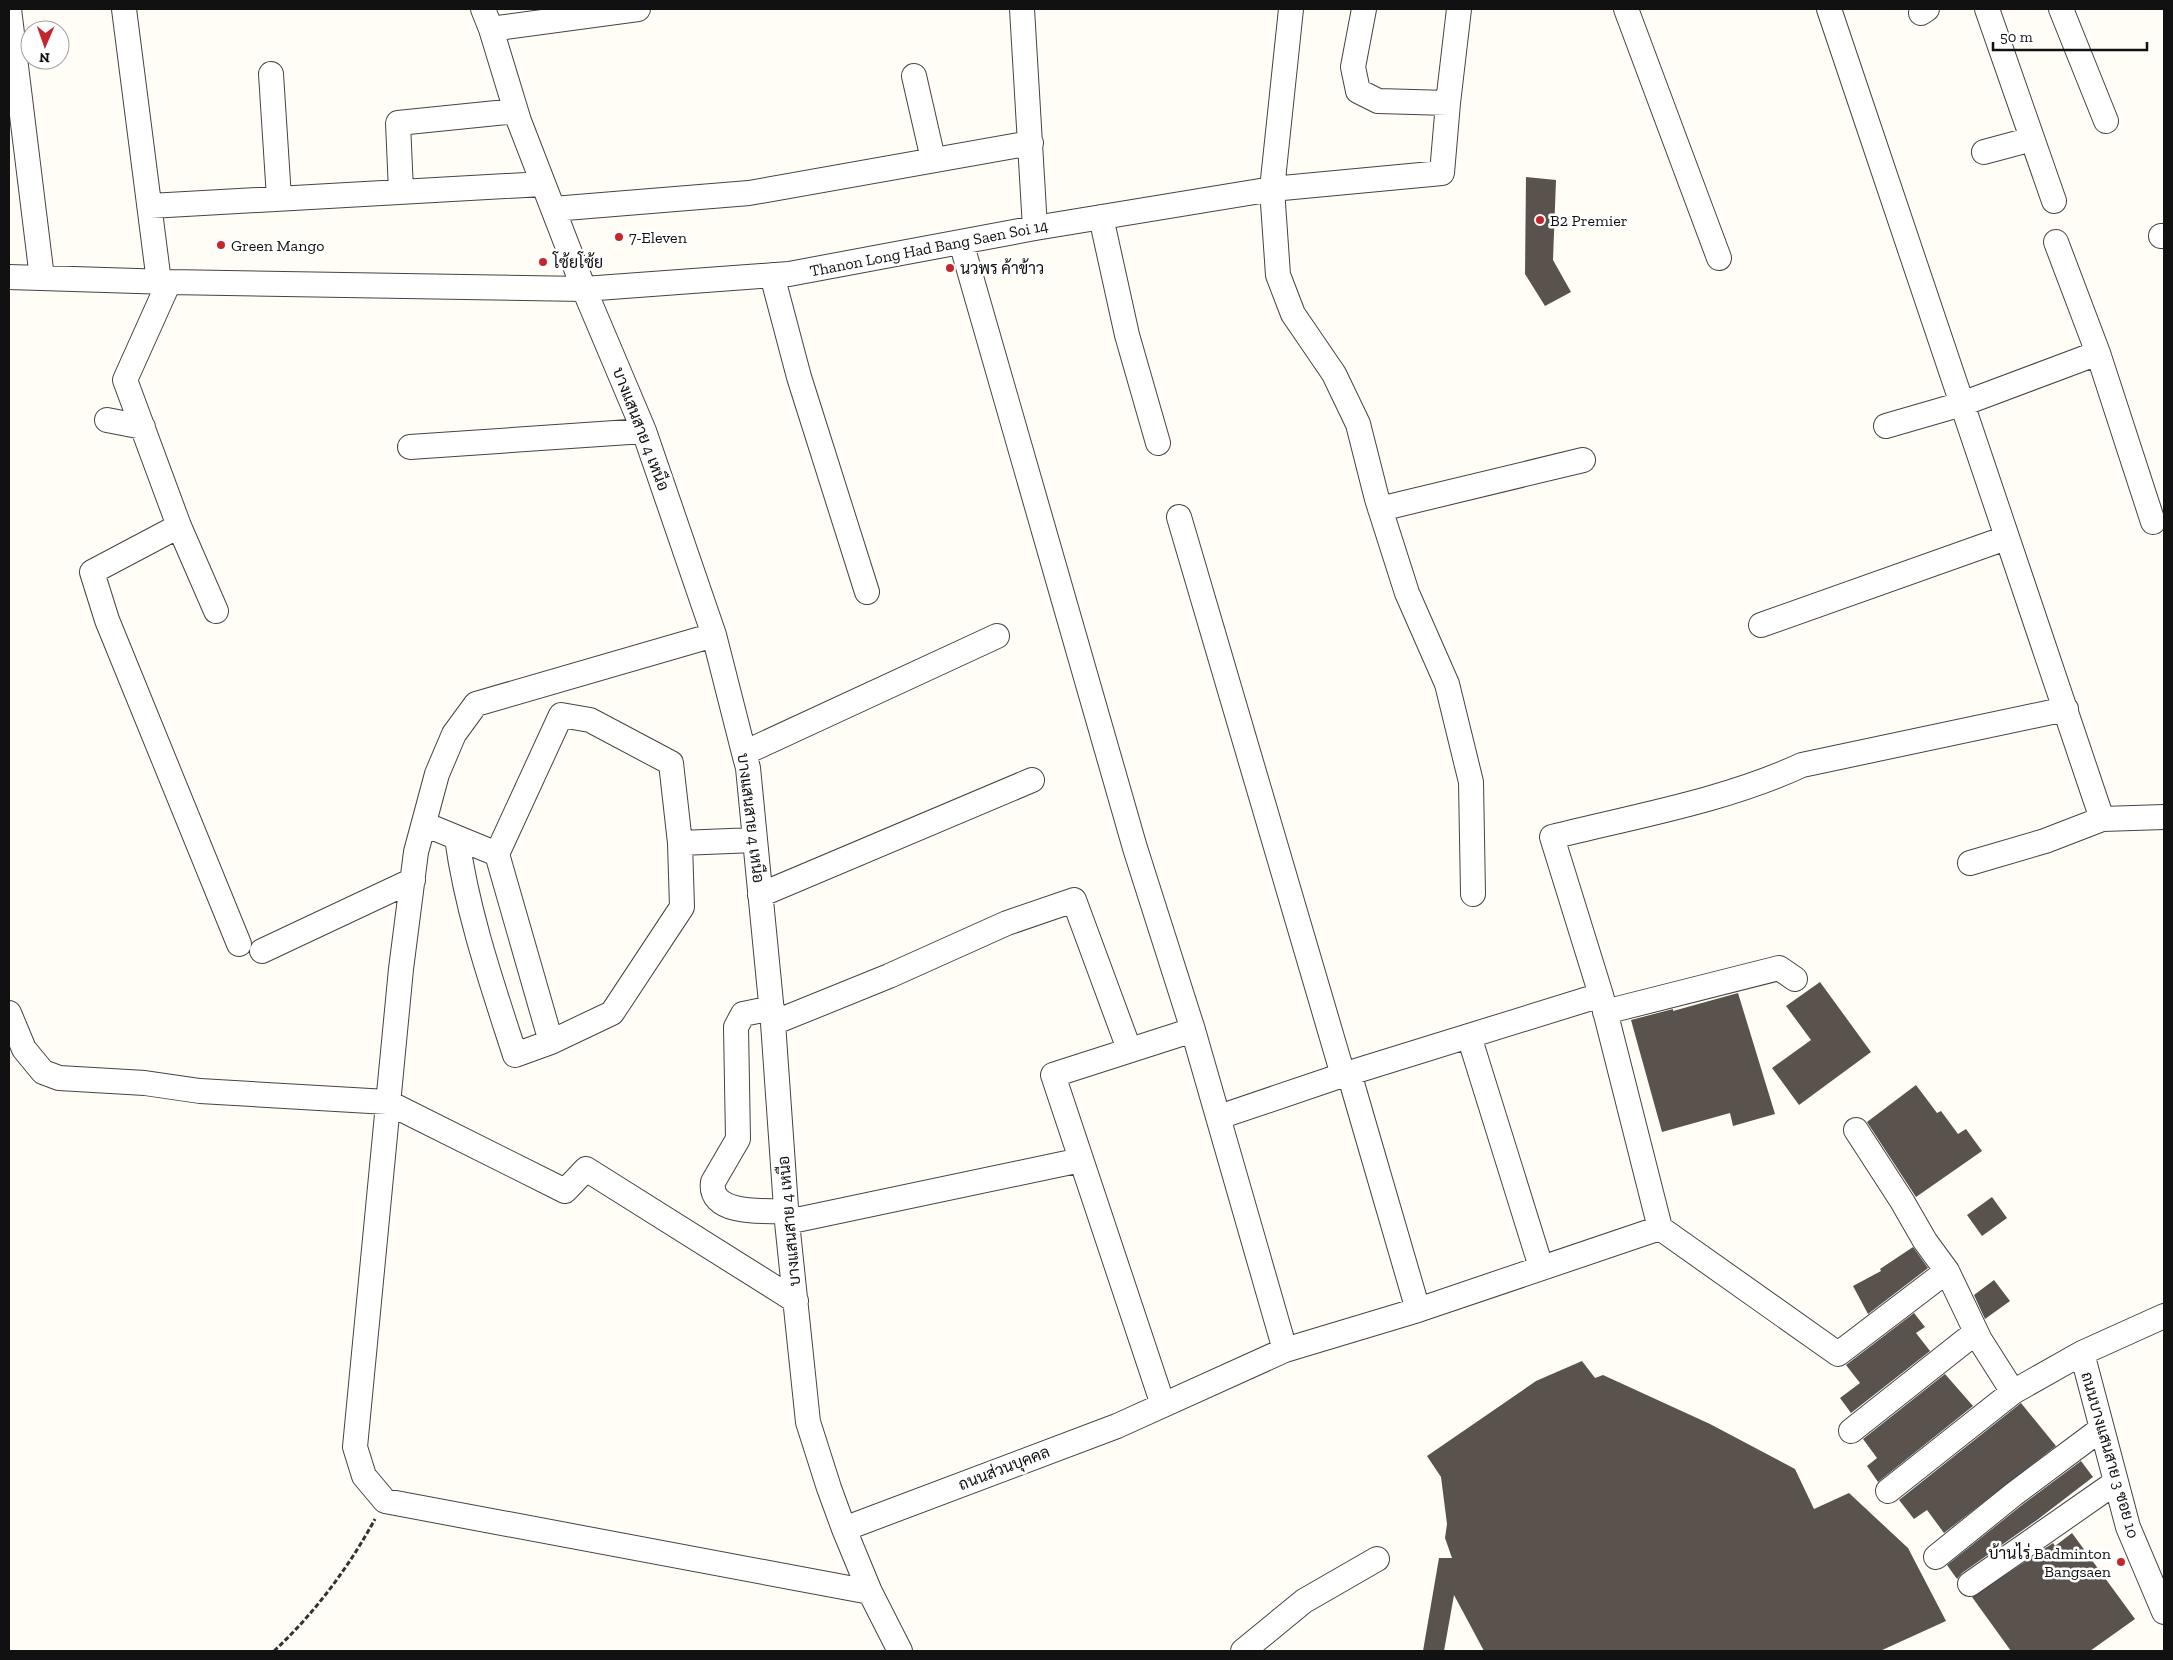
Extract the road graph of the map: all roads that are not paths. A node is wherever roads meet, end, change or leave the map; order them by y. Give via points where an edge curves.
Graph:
1 (9, 9) edge
2 (124, 9) edge
3 (638, 9) edge
4 (1022, 9) edge
5 (1291, 9) edge
6 (1364, 9) edge
7 (1459, 9) edge
8 (1626, 9) edge
9 (1829, 9) edge
10 (1987, 9) edge
11 (2061, 9) edge
12 (487, 19) edge
13 (271, 74) dead end
14 (914, 76) dead end
15 (1448, 103) junction
16 (516, 112) junction
17 (2106, 121) dead end
18 (2032, 139) junction
19 (1031, 143) junction
20 (1984, 152) dead end
21 (932, 159) junction
22 (543, 184) junction
23 (1272, 189) junction
24 (400, 191) junction
25 (285, 197) junction
26 (2054, 201) dead end
27 (150, 206) junction
28 (553, 209) junction
29 (1101, 217) junction
30 (1035, 228) junction
31 (961, 242) junction
32 (2056, 242) dead end
33 (1719, 258) dead end
34 (772, 275) junction
35 (9, 277) edge
36 (42, 278) junction
37 (164, 282) junction
38 (584, 289) junction
39 (2098, 353) junction
40 (1962, 404) junction
41 (107, 420) dead end
42 (1886, 426) dead end
43 (143, 427) junction
44 (644, 431) junction
45 (1158, 443) dead end
46 (410, 447) dead end
47 (1583, 460) dead end
48 (1380, 509) junction
49 (1179, 517) dead end
50 (2153, 522) dead end
51 (180, 526) junction
52 (2006, 538) junction
53 (867, 592) dead end
54 (216, 611) dead end
55 (1761, 625) dead end
56 (714, 635) junction
57 (997, 636) dead end
58 (2066, 709) junction
59 (744, 753) junction
60 (1032, 780) dead end
61 (2164, 817) edge
62 (2102, 819) junction
63 (424, 824) junction
64 (457, 838) junction
65 (755, 840) junction
66 (680, 843) junction
67 (497, 854) junction
68 (1970, 863) dead end
69 (412, 880) junction
70 (1473, 894) dead end
71 (760, 895) junction
72 (239, 944) dead end
73 (262, 951) dead end
74 (1795, 979) dead end
75 (1603, 1004) junction
76 (9, 1013) edge
77 (772, 1015) junction
78 (1193, 1030) junction
79 (1469, 1036) junction
80 (551, 1042) junction
81 (1128, 1049) junction
82 (1346, 1074) junction
83 (387, 1102) junction
84 (1219, 1117) junction
85 (1856, 1130) dead end
86 (1081, 1160) junction
87 (787, 1217) junction
88 (1660, 1228) junction
89 (1541, 1267) junction
90 (1948, 1271) junction
91 (796, 1301) junction
92 (1418, 1310) junction
93 (2164, 1316) edge
94 (1976, 1332) junction
95 (1285, 1350) junction
96 (2082, 1353) junction
97 (2013, 1392) junction
98 (1163, 1405) junction
99 (2101, 1429) junction
100 (1851, 1431) dead end
101 (2116, 1482) junction
102 (1888, 1491) dead end
103 (844, 1529) junction
104 (1936, 1557) dead end
105 (1377, 1559) dead end
106 (1970, 1584) dead end
107 (870, 1592) junction
108 (2164, 1612) edge
109 (900, 1651) edge
110 (1243, 1651) edge

1 - 36 street
2 - 27 street
3 - 12 street
4 - 19 street
5 - 23 street
6 - 15 street via 1353,68 1358,91 1378,101
7 - 15 street
8 - 33 street
9 - 40 street
10 - 18 street
11 - 17 street
12 - 16 street, บางแสนสาย 4 เหนือ
13 - 25 street
14 - 21 street
15 - 23 street, Thanon Long Had Bang Saen Soi 14 via 1442,173
16 - 22 street, บางแสนสาย 4 เหนือ
16 - 24 street via 398,123
18 - 20 street
18 - 26 street
19 - 21 street
19 - 30 street
21 - 28 street via 749,193
22 - 24 street
22 - 28 street, บางแสนสาย 4 เหนือ
23 - 29 street, Thanon Long Had Bang Saen Soi 14
23 - 48 street via 1278,275 1293,314 1334,374 1358,424
24 - 25 street
25 - 27 street
27 - 37 street
28 - 38 street, บางแสนสาย 4 เหนือ
29 - 30 street, Thanon Long Had Bang Saen Soi 14
29 - 45 street via 1127,335
30 - 31 street, Thanon Long Had Bang Saen Soi 14
31 - 34 street, Thanon Long Had Bang Saen Soi 14
31 - 78 street via 1135,848
32 - 39 street
34 - 38 street, Thanon Long Had Bang Saen Soi 14
34 - 53 street via 799,377
35 - 36 street, Thanon Long Had Bang Saen Soi 14
36 - 37 street, Thanon Long Had Bang Saen Soi 14
37 - 38 street, Thanon Long Had Bang Saen Soi 14
37 - 43 street via 125,380
38 - 44 street, บางแสนสาย 4 เหนือ
39 - 40 street
39 - 50 street
40 - 42 street
40 - 52 street
41 - 43 street
43 - 51 street
44 - 46 street
44 - 56 street, บางแสนสาย 4 เหนือ
47 - 48 street
48 - 70 street via 1407,593 1447,684 1471,782
49 - 82 street
51 - 54 street
51 - 72 street via 92,572 107,620
52 - 55 street
52 - 58 street
56 - 59 street, บางแสนสาย 4 เหนือ
56 - 63 street via 476,704 454,734 437,774
57 - 59 street
58 - 62 street
58 - 75 street via 1802,765 1736,791 1552,837
59 - 65 street, บางแสนสาย 4 เหนือ
60 - 71 street
61 - 62 street
62 - 68 street via 2045,841
63 - 64 street
63 - 69 street
64 - 67 street
64 - 80 street via 462,875 515,1054
65 - 66 street
65 - 71 street, บางแสนสาย 4 เหนือ
66 - 67 street via 671,763 590,720 561,715
66 - 80 street via 682,908 612,1013
67 - 80 street
69 - 73 street
69 - 83 street
71 - 77 street, บางแสนสาย 4 เหนือ
74 - 75 street via 1779,968
75 - 79 street
75 - 88 street
76 - 83 street via 24,1049 43,1072 59,1078
77 - 81 street via 889,976 1007,923 1074,900
77 - 87 street, บางแสนสาย 4 เหนือ
77 - 87 street via 743,1014 736,1027 738,1139 712,1188 724,1203 737,1210
78 - 81 street
78 - 84 street
79 - 82 street
79 - 89 street
81 - 86 street via 1053,1075
82 - 84 street
82 - 92 street
83 - 91 street via 565,1191 586,1169
83 - 107 street via 355,1447 364,1476 385,1501
84 - 95 street
85 - 90 street via 1925,1241
86 - 87 street
86 - 98 street
87 - 91 street, บางแสนสาย 4 เหนือ
88 - 89 street, ถนนส่วนบุคคล
88 - 90 street via 1838,1354
89 - 92 street, ถนนส่วนบุคคล
90 - 94 street
91 - 103 street, บางแสนสาย 4 เหนือ via 808,1422
92 - 95 street, ถนนส่วนบุคคล
93 - 96 street
94 - 97 street
94 - 100 street
95 - 98 street, ถนนส่วนบุคคล
96 - 97 street
96 - 99 street, ถนนบางแสนสาย 3 ซอย 10
97 - 102 street
98 - 103 street, ถนนส่วนบุคคล via 1117,1426
99 - 101 street, ถนนบางแสนสาย 3 ซอย 10
99 - 104 street
101 - 106 street
101 - 108 street, ถนนบางแสนสาย 3 ซอย 10 via 2128,1526
103 - 107 street, บางแสนสาย 4 เหนือ
105 - 110 street via 1304,1601
107 - 109 street, บางแสนสาย 4 เหนือ

